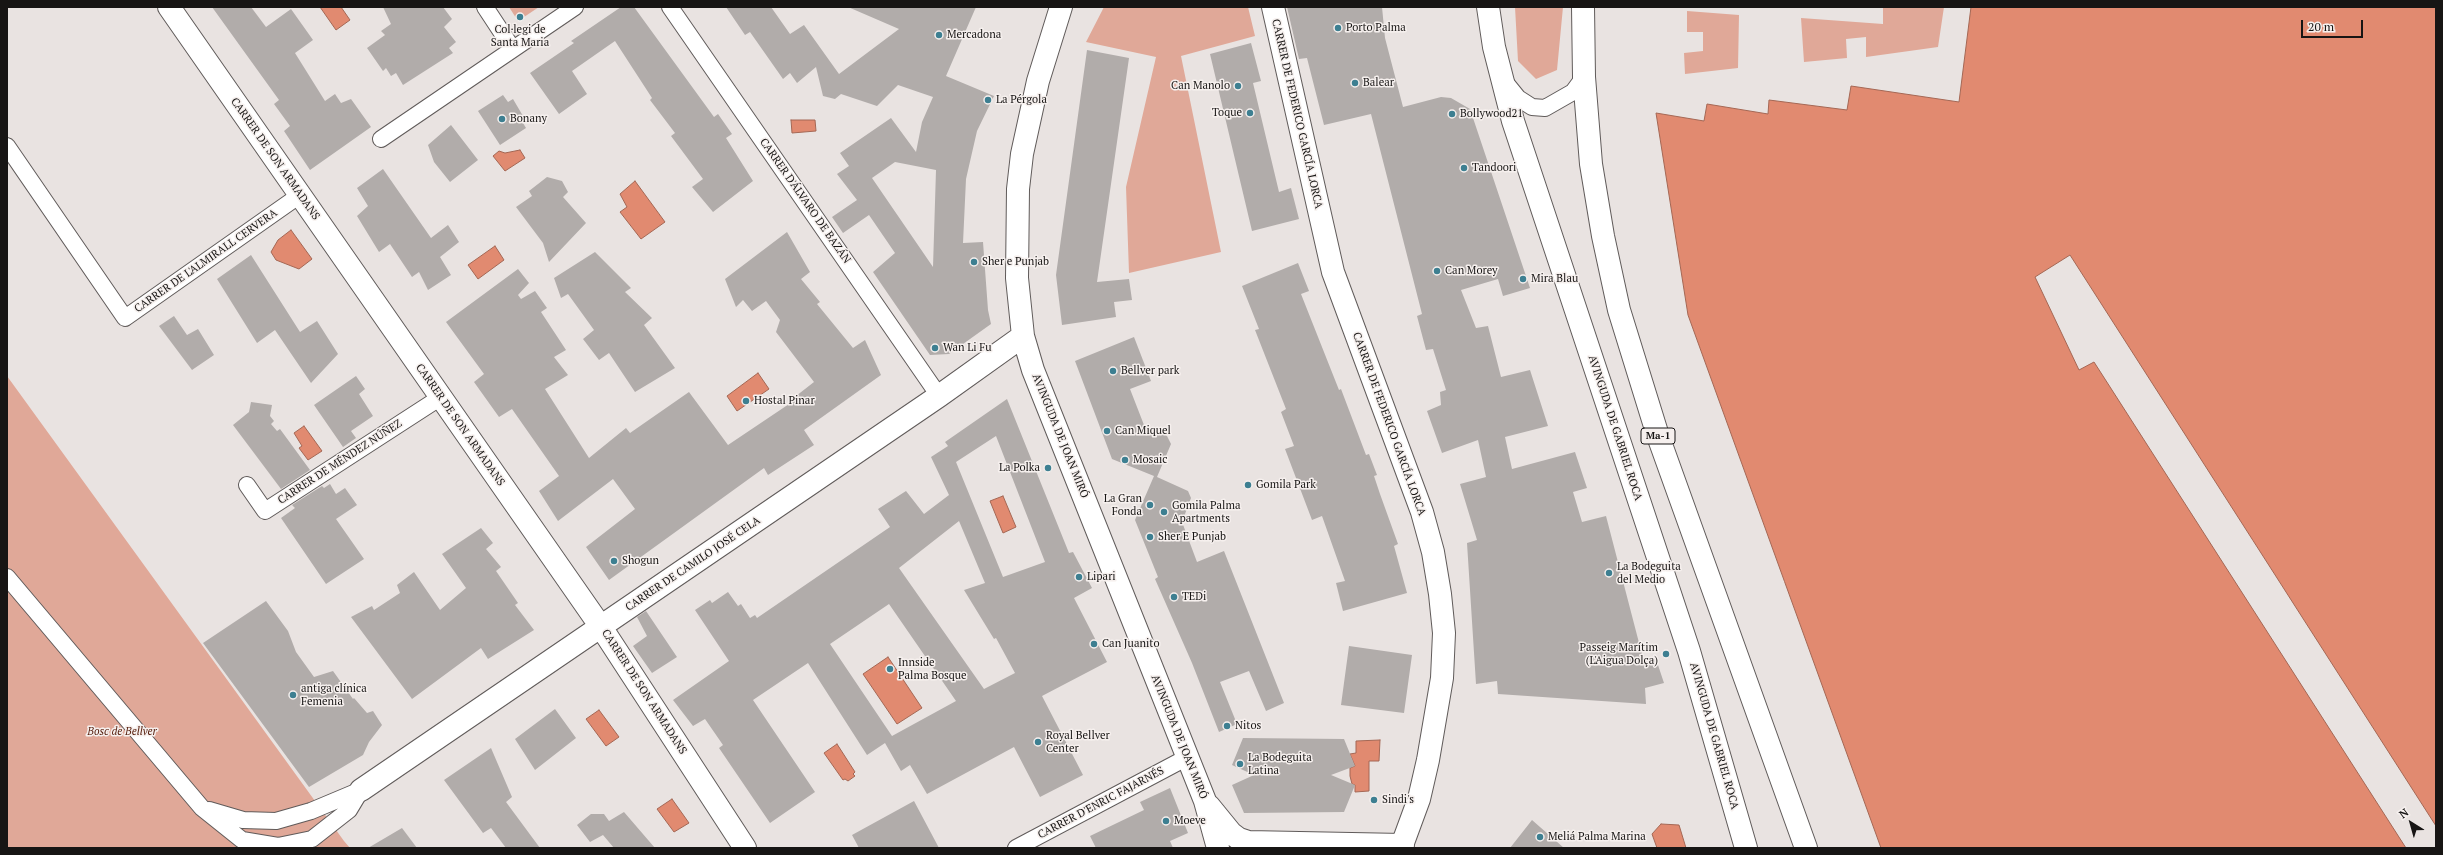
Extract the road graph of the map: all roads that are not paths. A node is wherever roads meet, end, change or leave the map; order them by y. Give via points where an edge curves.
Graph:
1 (169, 7) edge
2 (485, 7) edge
3 (575, 7) edge
4 (670, 7) edge
5 (1061, 7) edge
6 (1273, 7) edge
7 (1488, 7) edge
8 (1583, 7) edge
9 (512, 48) junction
10 (1500, 74) junction
11 (1584, 77) junction
12 (381, 139) dead end
13 (7, 146) edge
14 (300, 195) junction
15 (1023, 336) junction
16 (939, 396) junction
17 (441, 397) junction
18 (247, 485) dead end
19 (7, 577) edge
20 (601, 627) junction
21 (1186, 758) junction
22 (360, 790) junction
23 (1205, 801) junction
24 (202, 808) junction
25 (1405, 847) edge
26 (745, 848) edge
27 (1016, 848) edge
28 (1218, 848) edge
29 (1746, 848) edge
30 (1806, 848) edge

1 - 14 main road, CARRER DE SON ARMADANS
2 - 9 street
3 - 9 street
4 - 16 street, CARRER D'ÁLVARO DE BAZÁN
5 - 15 main road, AVINGUDA DE JOAN MIRÓ via 1038,81 1022,154 1018,189 1017,278
6 - 25 main road, CARRER DE FEDERICO GARCÍA LORCA via 1333,272 1422,512 1433,552 1440,594 1444,633 1442,678 1427,767
7 - 10 main road, AVINGUDA DE GABRIEL ROCA
8 - 11 main road, Ma-1
9 - 12 street
10 - 11 street via 1518,98 1532,107 1545,108 1573,92
10 - 29 main road, AVINGUDA DE GABRIEL ROCA via 1536,194 1689,651
11 - 30 main road, Ma-1 via 1595,189 1612,282 1630,349 1658,436
13 - 14 street, CARRER DE L'ALMIRALL CERVERA via 125,318
14 - 17 main road, CARRER DE SON ARMADANS
15 - 16 main road, CARRER DE CAMILO JOSÉ CELA
15 - 21 main road, AVINGUDA DE JOAN MIRÓ via 1033,370
16 - 20 main road, CARRER DE CAMILO JOSÉ CELA
17 - 18 street, CARRER DE MÉNDEZ NÚÑEZ via 265,511
17 - 20 main road, CARRER DE SON ARMADANS
19 - 24 street
20 - 22 main road, CARRER DE CAMILO JOSÉ CELA
20 - 26 main road, CARRER DE SON ARMADANS
21 - 23 main road, AVINGUDA DE JOAN MIRÓ
21 - 27 street, CARRER D'ENRIC FAJARNÉS
22 - 24 street via 312,811 276,821 243,820
22 - 24 street via 349,810 325,831 312,839 278,846 242,840
23 - 25 main road via 1231,833 1248,842
23 - 28 main road, AVINGUDA DE JOAN MIRÓ

